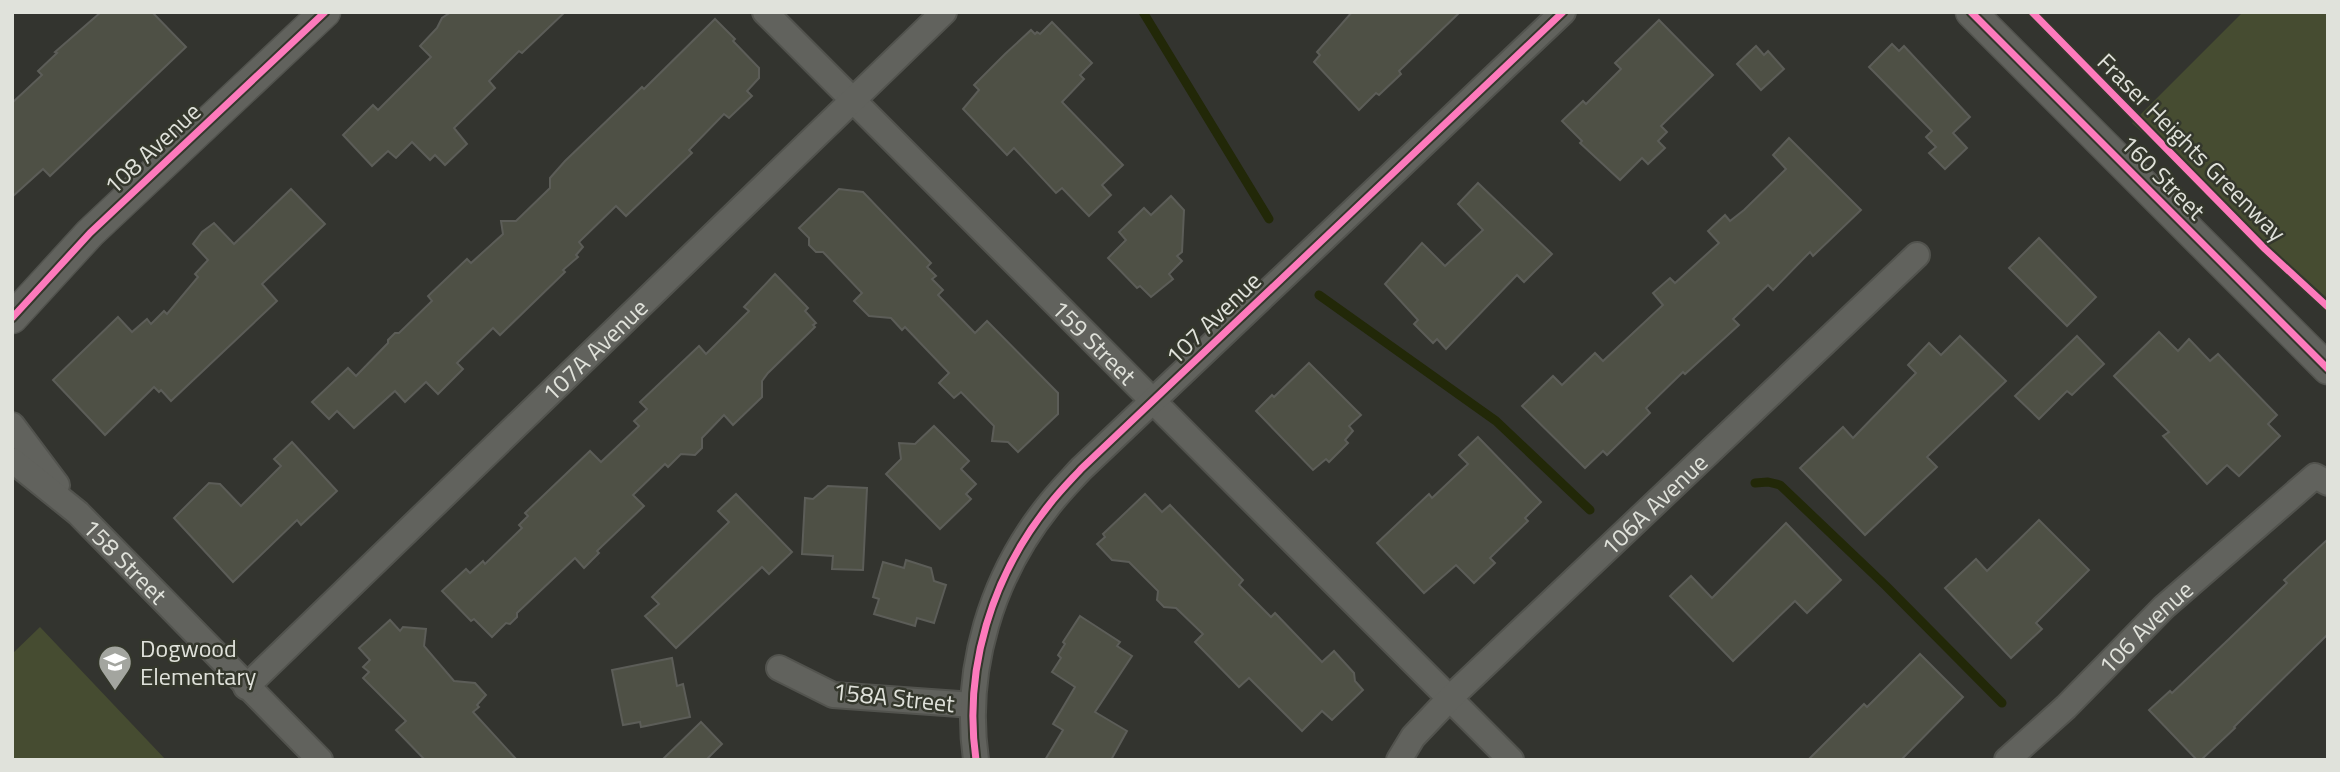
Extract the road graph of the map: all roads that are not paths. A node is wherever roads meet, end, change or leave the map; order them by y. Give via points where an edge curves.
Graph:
1 (325, 12) edge
2 (765, 12) edge
3 (944, 12) edge
4 (1563, 12) edge
5 (1971, 12) edge
6 (853, 102) junction
7 (90, 233) junction
8 (1917, 255) dead end
9 (12, 288) edge
10 (12, 318) edge
11 (2328, 369) edge
12 (1152, 402) junction
13 (12, 425) edge
14 (12, 460) edge
15 (2328, 483) edge
16 (78, 513) junction
17 (779, 668) dead end
18 (246, 687) junction
19 (1450, 698) junction
20 (973, 705) junction
21 (2012, 758) edge
22 (320, 760) edge
23 (976, 760) edge
24 (1399, 760) edge
25 (1511, 760) edge

1 - 7 street, 108 Avenue
2 - 6 street, 159 Street
3 - 6 street, 107A Avenue
4 - 12 street, 107 Avenue
5 - 11 street, 160 Street
6 - 12 street, 159 Street
6 - 18 street, 107A Avenue
7 - 9 street, 108 Avenue
7 - 10 street, 108 Avenue
8 - 19 street, 106A Avenue
12 - 19 street, 159 Street
12 - 20 street, 107 Avenue via 1081,469 1027,535 986,622
13 - 16 street, 158 Street
14 - 16 street, 158 Street
15 - 21 street, 106 Avenue via 2315,476 2289,498 2164,607
16 - 18 street, 158 Street
17 - 20 street, 158A Street via 832,695
18 - 22 street, 158 Street
19 - 24 street, 106A Avenue via 1413,737
19 - 25 street, 159 Street
20 - 23 street

